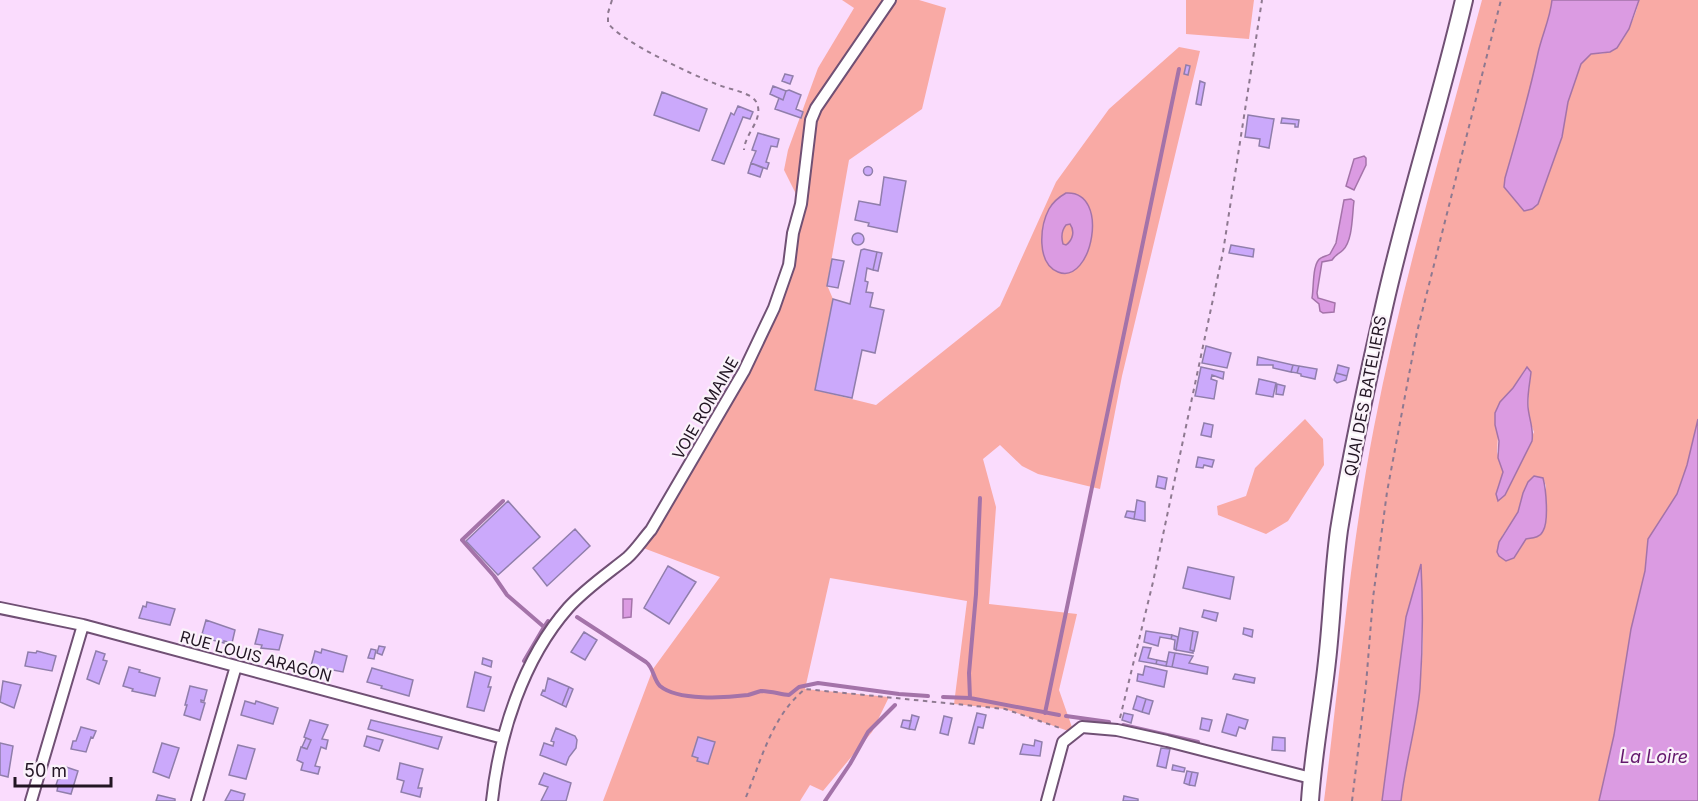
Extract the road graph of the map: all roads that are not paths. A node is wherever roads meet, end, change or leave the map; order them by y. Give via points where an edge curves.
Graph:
1 (890, 0) edge
2 (1464, 0) edge
3 (0, 608) edge
4 (83, 625) junction
5 (236, 666) junction
6 (503, 738) junction
7 (1311, 778) junction
8 (31, 801) edge
9 (196, 801) edge
10 (492, 801) edge
11 (1047, 801) edge
12 (1310, 801) edge

1 - 6 street, VOIE ROMAINE via 811,120 789,265 744,371 651,530 629,556 582,593 537,651
2 - 7 main road, QUAI DES BATELIERS via 1383,309 1353,457 1339,531 1329,649
3 - 4 street, RUE LOUIS ARAGON
4 - 5 street, RUE LOUIS ARAGON
4 - 8 street
5 - 6 street, RUE LOUIS ARAGON
5 - 9 street
6 - 10 street, VOIE ROMAINE
7 - 11 street via 1117,730 1082,727 1063,742
7 - 12 main road, QUAI DES BATELIERS

